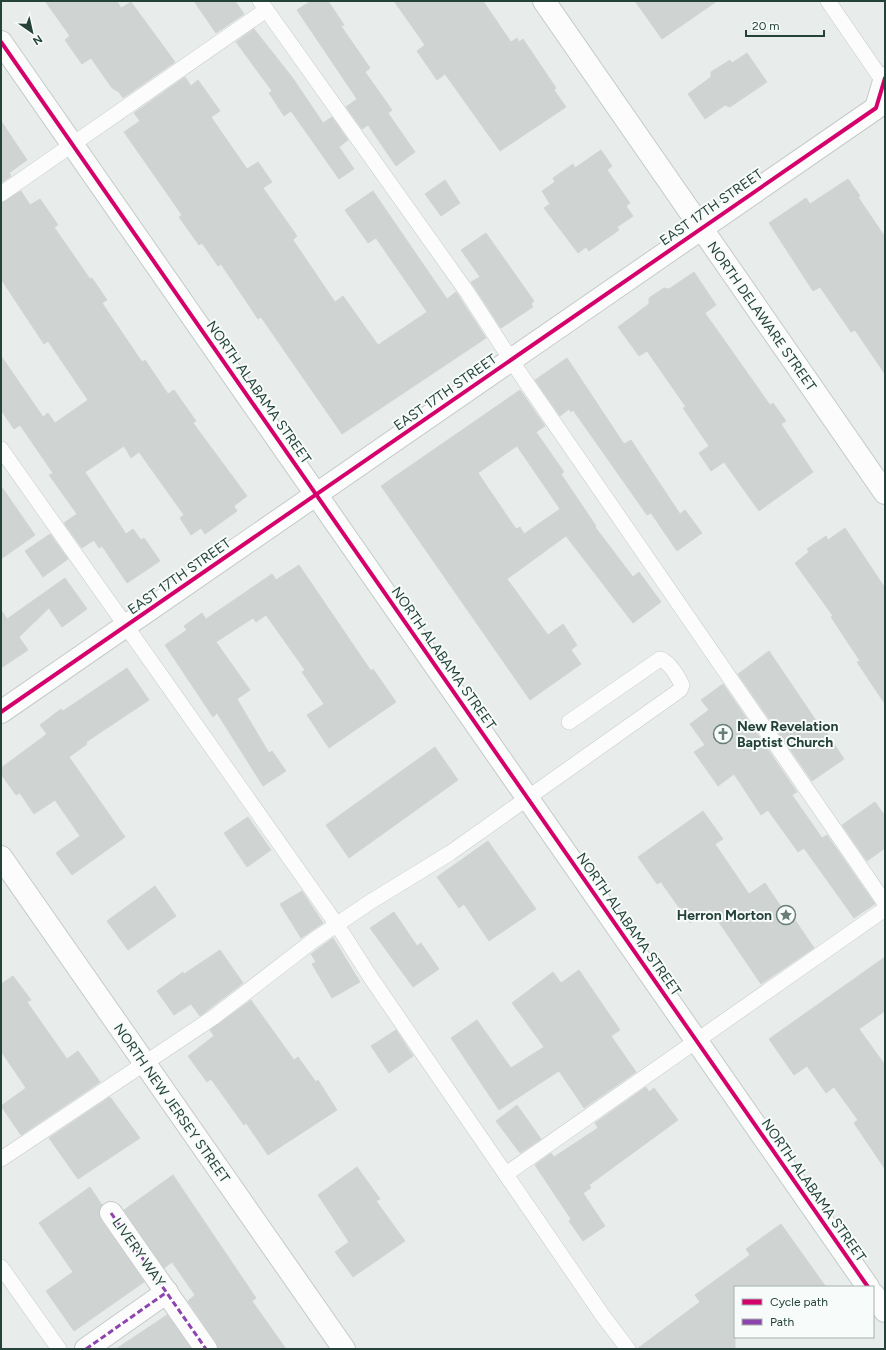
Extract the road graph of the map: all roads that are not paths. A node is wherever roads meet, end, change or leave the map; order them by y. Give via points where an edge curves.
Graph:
1 (544, 1) edge
2 (828, 1) edge
3 (263, 5) edge
4 (1, 42) edge
5 (885, 82) edge
6 (73, 145) junction
7 (1, 194) edge
8 (700, 228) junction
9 (510, 360) junction
10 (1, 448) edge
11 (316, 494) junction
12 (885, 494) edge
13 (126, 626) junction
14 (1, 712) edge
15 (569, 722) dead end
16 (528, 798) junction
17 (1, 857) edge
18 (885, 903) edge
19 (885, 909) edge
20 (337, 925) junction
21 (697, 1041) junction
22 (144, 1062) junction
23 (1, 1159) edge
24 (506, 1174) junction
25 (111, 1213) dead end
26 (1, 1266) edge
27 (867, 1286) edge
28 (166, 1292) junction
29 (874, 1295) edge
30 (885, 1311) edge
31 (59, 1349) edge
32 (86, 1349) edge
33 (206, 1349) edge
34 (344, 1349) edge
35 (628, 1349) edge

1 - 8 main road, NORTH DELAWARE STREET
2 - 5 lane
3 - 6 lane
3 - 9 lane via 467,292
4 - 6 main road, NORTH ALABAMA STREET
5 - 8 main road, EAST 17TH STREET via 876,108
6 - 7 lane
6 - 11 main road, NORTH ALABAMA STREET
8 - 9 main road, EAST 17TH STREET
8 - 12 main road, NORTH DELAWARE STREET
9 - 11 main road, EAST 17TH STREET
9 - 18 lane
10 - 13 lane
11 - 13 main road, EAST 17TH STREET
11 - 16 main road, NORTH ALABAMA STREET
13 - 14 main road, EAST 17TH STREET
13 - 20 lane
15 - 16 lane via 660,659 665,660 682,685 680,690
16 - 20 lane via 450,853
16 - 21 main road, NORTH ALABAMA STREET
17 - 22 main road, NORTH NEW JERSEY STREET
19 - 21 lane
20 - 22 lane via 214,1017
20 - 24 lane
21 - 24 lane
21 - 27 main road, NORTH ALABAMA STREET
22 - 23 lane
22 - 34 main road, NORTH NEW JERSEY STREET
24 - 35 lane
25 - 28 main road, LIVERY WAY
26 - 31 lane
28 - 32 main road, LIVERY WAY
28 - 33 main road, LIVERY WAY
29 - 30 main road

